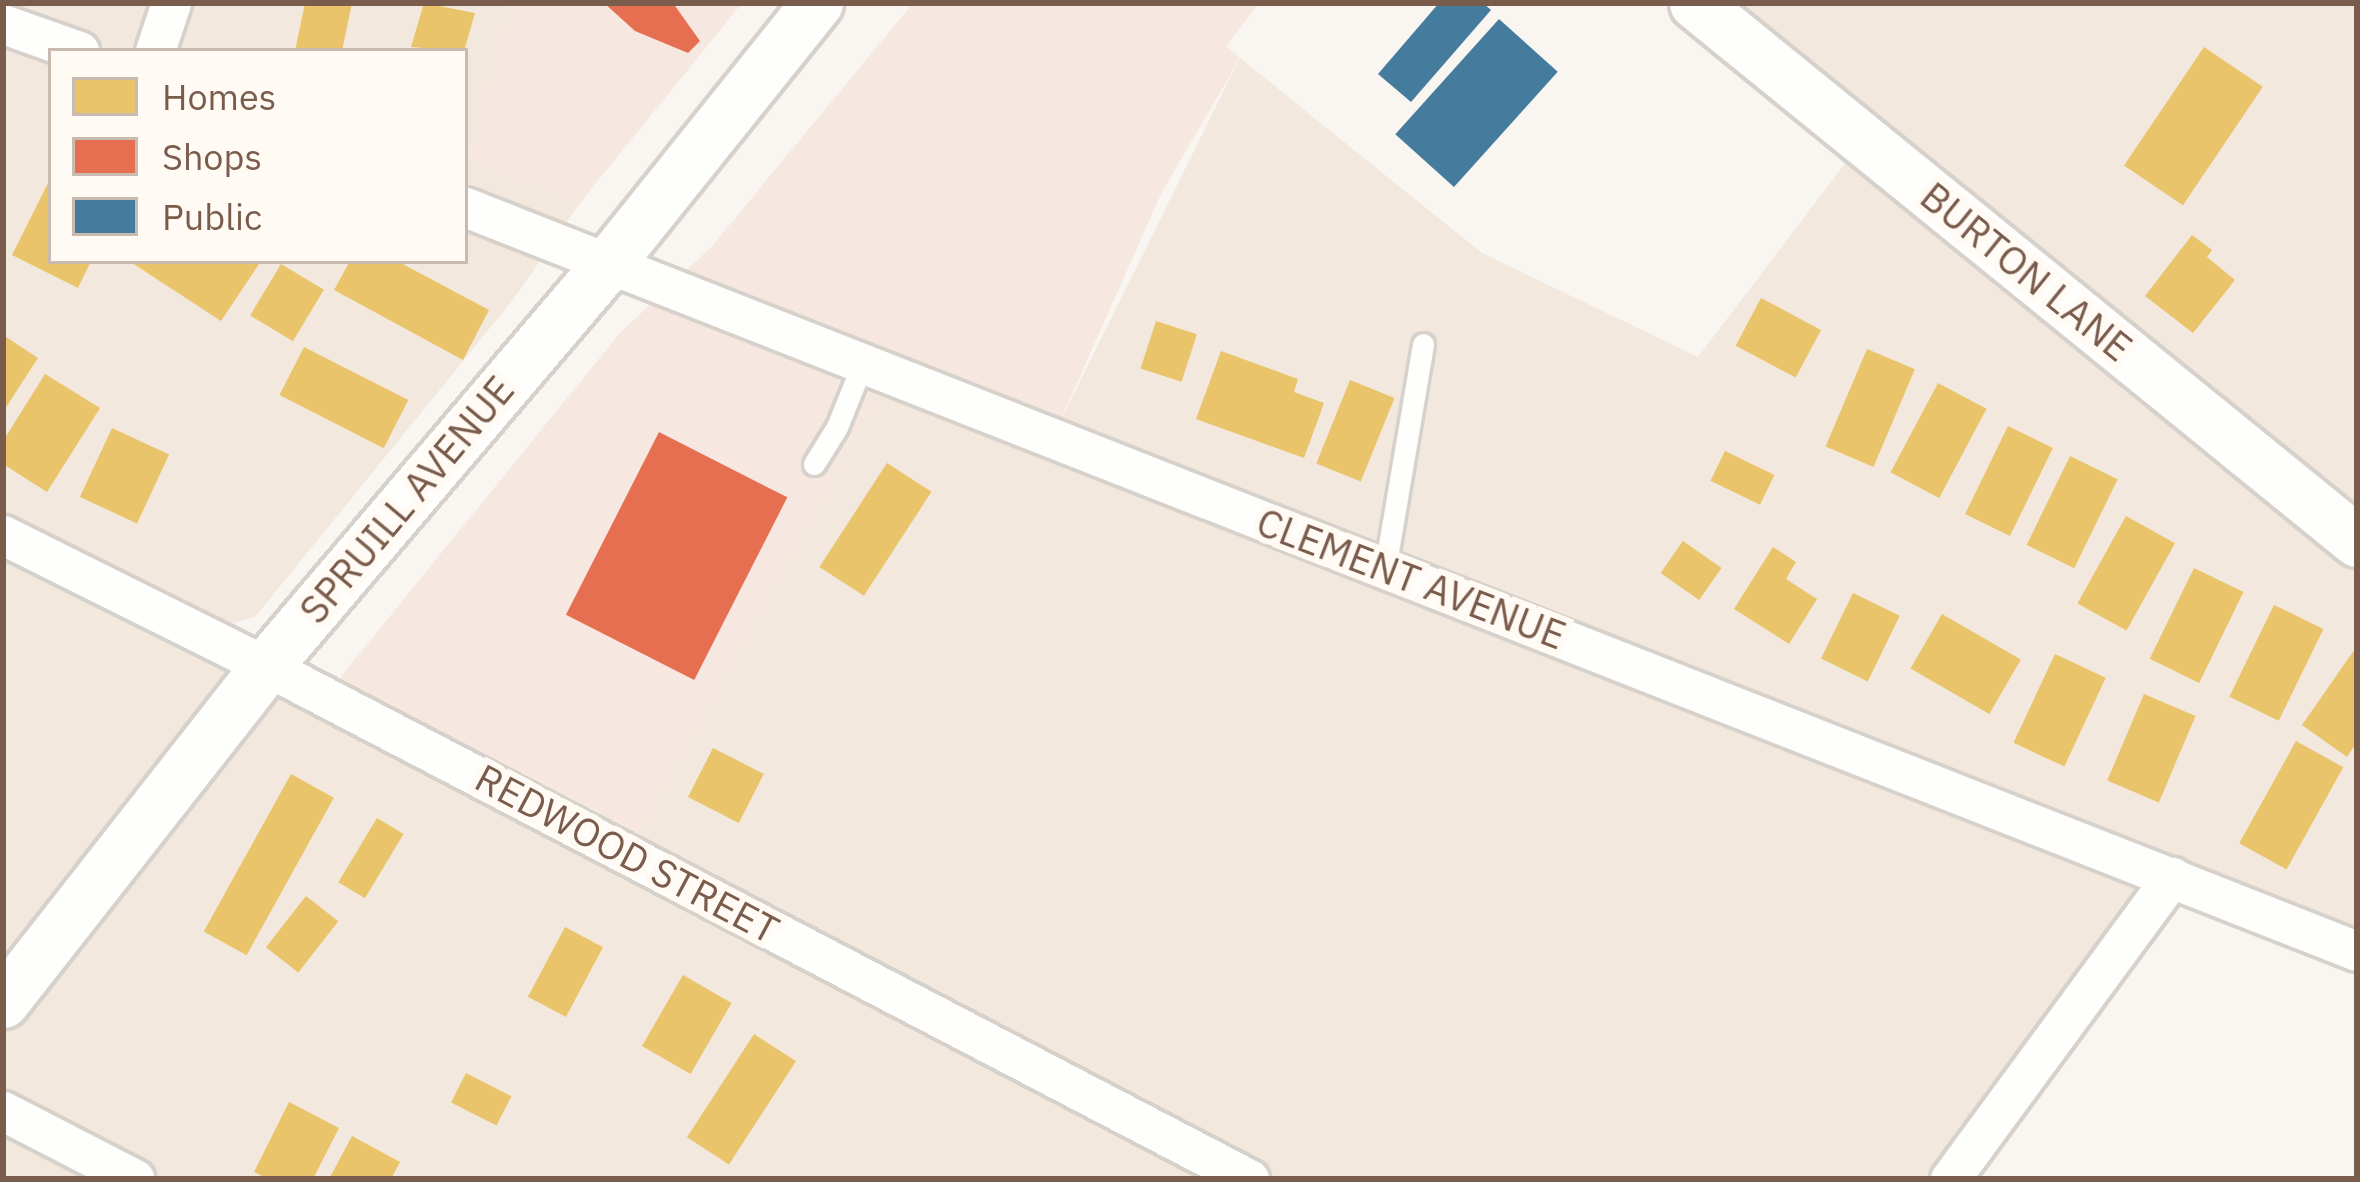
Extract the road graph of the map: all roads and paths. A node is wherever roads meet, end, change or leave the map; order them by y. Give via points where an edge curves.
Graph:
1 (171, 3) edge
2 (817, 3) edge
3 (1695, 3) edge
4 (3, 23) edge
5 (71, 48) edge
6 (156, 48) edge
7 (468, 208) edge
8 (607, 265) junction
9 (1423, 344) dead end
10 (862, 365) junction
11 (814, 464) dead end
12 (3, 535) edge
13 (2357, 541) edge
14 (1385, 569) junction
15 (266, 666) junction
16 (2172, 877) junction
17 (2357, 951) edge
18 (3, 1003) edge
19 (3, 1111) edge
20 (135, 1179) edge
21 (1249, 1179) edge
22 (1950, 1179) edge

1 - 6 street
2 - 8 street, SPRUILL AVENUE
3 - 13 street, BURTON LANE
4 - 5 street
7 - 8 street, CLEMENT AVENUE
8 - 10 street, CLEMENT AVENUE
8 - 15 street, SPRUILL AVENUE
9 - 14 lane
10 - 11 lane
10 - 14 street, CLEMENT AVENUE
12 - 15 street, REDWOOD STREET
14 - 16 street, CLEMENT AVENUE
15 - 18 street, SPRUILL AVENUE
15 - 21 street, REDWOOD STREET
16 - 17 street, CLEMENT AVENUE
16 - 22 street
19 - 20 street

